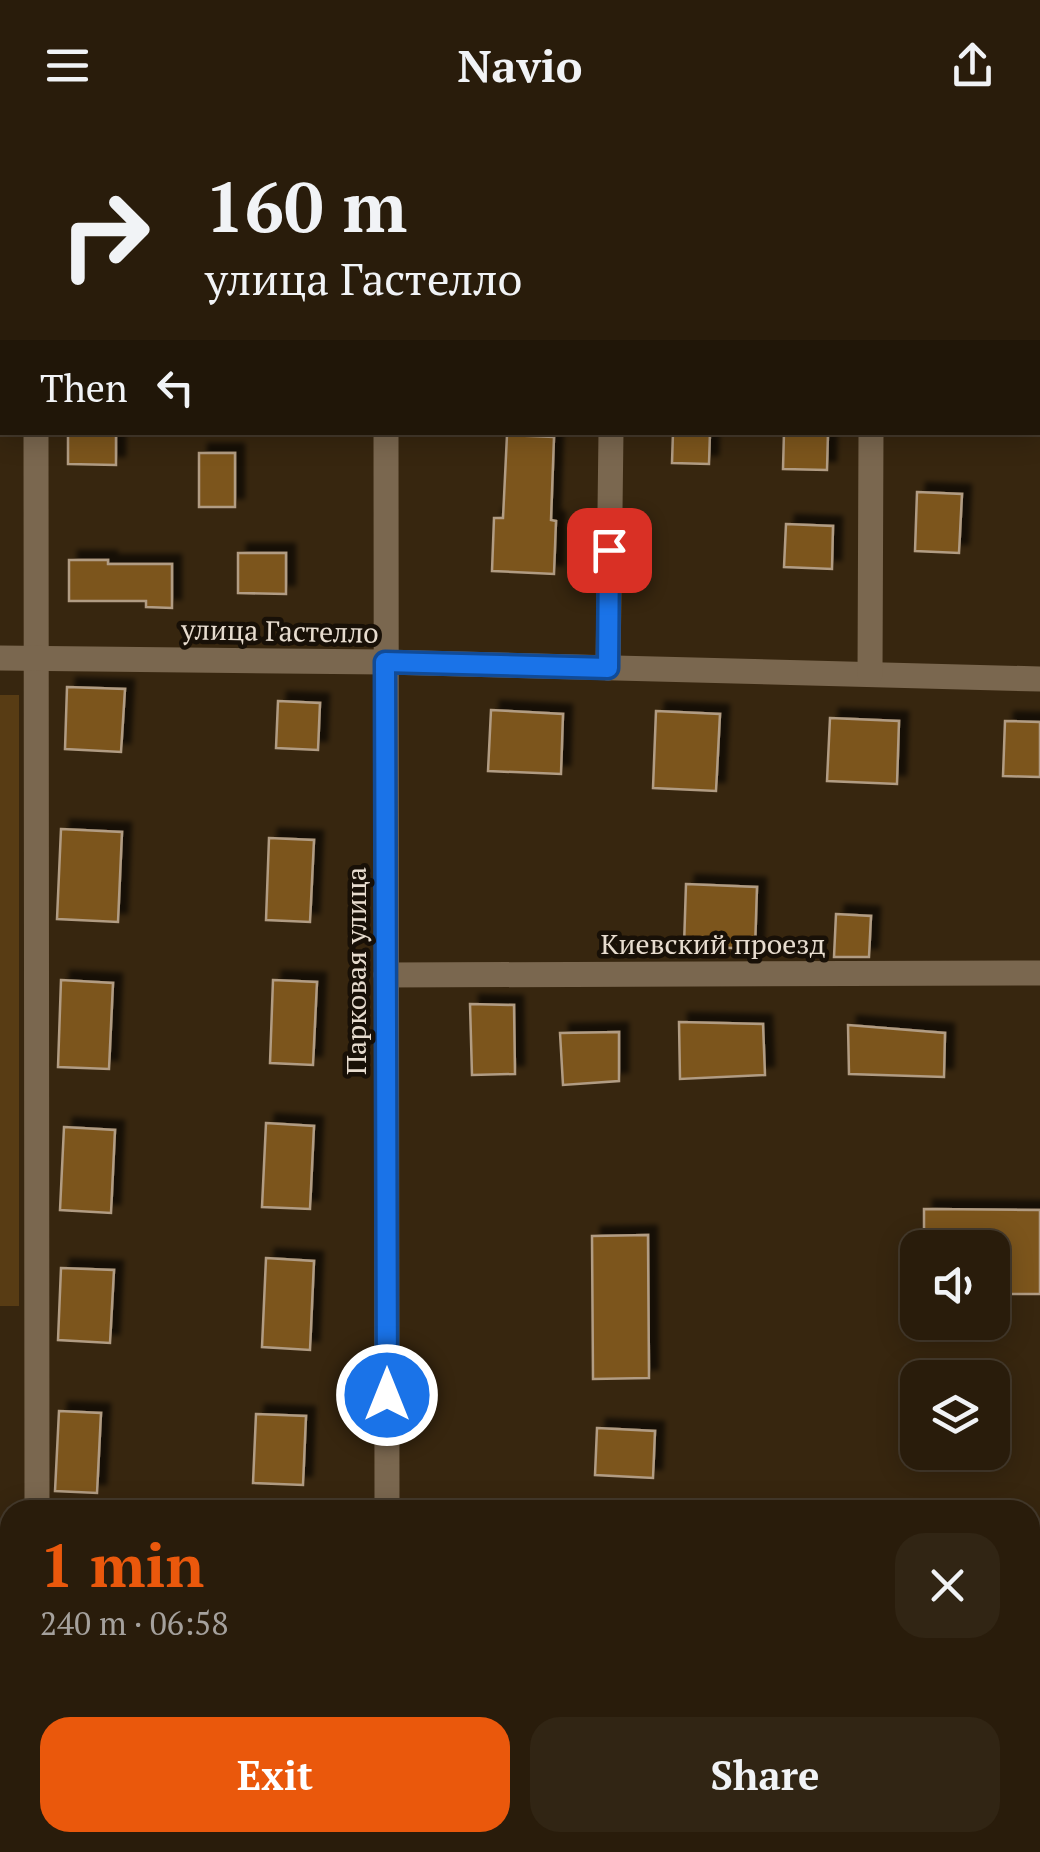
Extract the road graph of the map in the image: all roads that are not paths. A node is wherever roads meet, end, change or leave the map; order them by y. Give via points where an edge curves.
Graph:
1 (36, 435) edge
2 (386, 435) edge
3 (611, 435) edge
4 (871, 435) edge
5 (0, 658) edge
6 (36, 658) junction
7 (385, 662) junction
8 (608, 668) junction
9 (870, 674) junction
10 (1040, 679) edge
11 (1040, 973) edge
12 (386, 975) junction
13 (37, 1500) edge
14 (387, 1500) edge

1 - 6 street
2 - 7 street, Парковая улица
3 - 8 street
4 - 9 street
5 - 6 street, улица Гастелло
6 - 7 street, улица Гастелло
6 - 13 street
7 - 8 street, улица Гастелло
7 - 12 street, Парковая улица
8 - 9 street, улица Гастелло
9 - 10 street, улица Гастелло
11 - 12 street, Киевский проезд
12 - 14 street, Парковая улица

